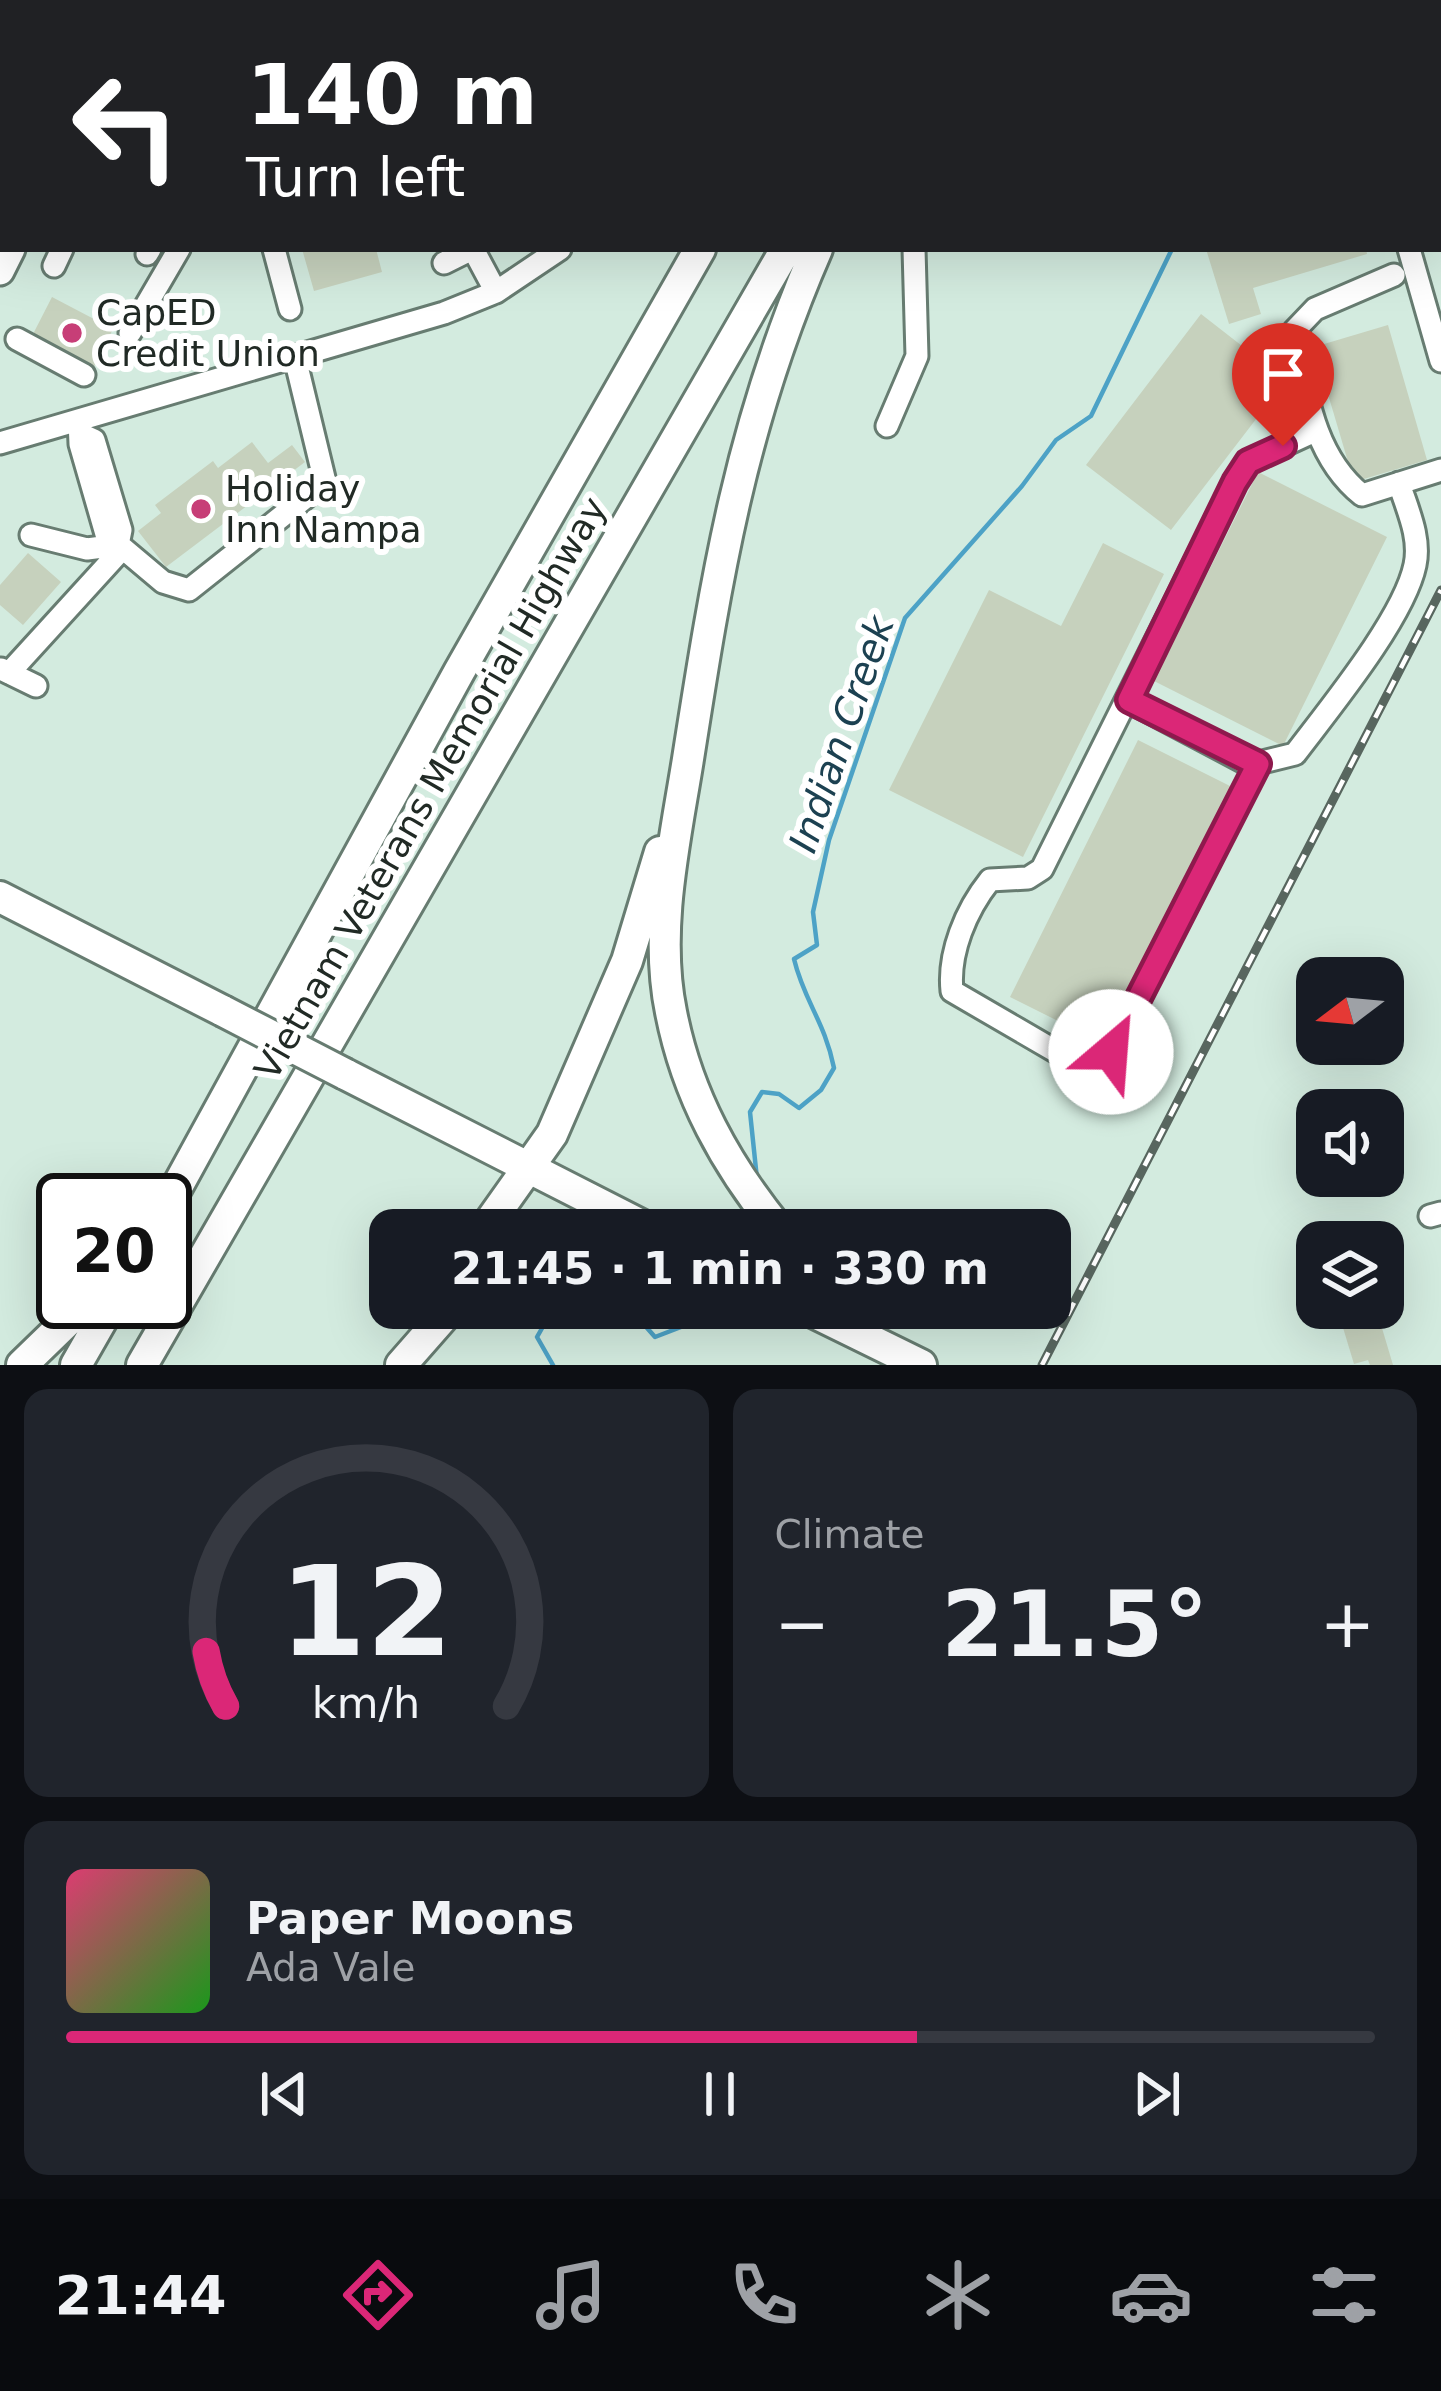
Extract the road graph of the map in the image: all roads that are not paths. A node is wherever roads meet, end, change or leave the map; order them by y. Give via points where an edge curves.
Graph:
1 (177, 252) edge
2 (275, 252) edge
3 (466, 252) edge
4 (475, 252) edge
5 (556, 252) edge
6 (698, 252) edge
7 (784, 252) edge
8 (816, 252) edge
9 (914, 252) edge
10 (1410, 252) edge
11 (444, 262) dead end
12 (1394, 275) dead end
13 (496, 292) junction
14 (290, 309) dead end
15 (1435, 319) edge
16 (130, 334) dead end
17 (17, 340) dead end
18 (295, 358) junction
19 (1441, 361) edge
20 (84, 375) dead end
21 (887, 426) dead end
22 (81, 428) junction
23 (1317, 430) junction
24 (0, 443) edge
25 (1441, 470) edge
26 (1399, 483) junction
27 (31, 535) dead end
28 (722, 540) junction
29 (120, 547) junction
30 (4, 671) edge
31 (36, 686) dead end
32 (1129, 700) junction
33 (1258, 764) junction
34 (0, 897) edge
35 (525, 1166) junction
36 (185, 1173) edge
37 (497, 1209) edge
38 (610, 1209) edge
39 (761, 1209) edge
40 (59, 1329) edge
41 (97, 1329) edge
42 (418, 1329) edge
43 (433, 1329) edge
44 (848, 1329) edge
45 (880, 1329) edge
46 (913, 1361) edge
47 (22, 1365) edge
48 (76, 1365) edge
49 (142, 1365) edge
50 (391, 1365) edge
51 (401, 1365) edge

1 - 16 street
2 - 14 street
3 - 11 street
4 - 13 street
5 - 13 street
6 - 36 highway, Vietnam Veterans Memorial Highway
7 - 49 highway, Vietnam Veterans Memorial Highway
8 - 28 highway via 759,394
9 - 21 street via 917,356
10 - 15 street
12 - 23 street via 1315,309 1294,331
13 - 18 street
15 - 19 street
17 - 20 street
18 - 22 street
18 - 29 street via 323,487 189,590 163,582
22 - 24 street
22 - 29 street via 106,534
23 - 26 street via 1336,475 1361,495
23 - 32 street via 1248,462
25 - 26 street
26 - 33 street via 1415,566 1387,625 1295,754
27 - 29 street via 87,549
28 - 35 highway via 660,851 627,961 552,1134
28 - 39 highway via 665,932 684,1070
29 - 30 street
30 - 31 street
32 - 33 street
32 - 33 street via 1042,869 990,880 949,962 952,991 1075,1062 1111,1052
34 - 35 highway, bridge
35 - 37 highway
35 - 38 highway
40 - 47 highway
41 - 48 highway
42 - 50 highway
43 - 51 highway
44 - 46 highway
45 - 46 highway

